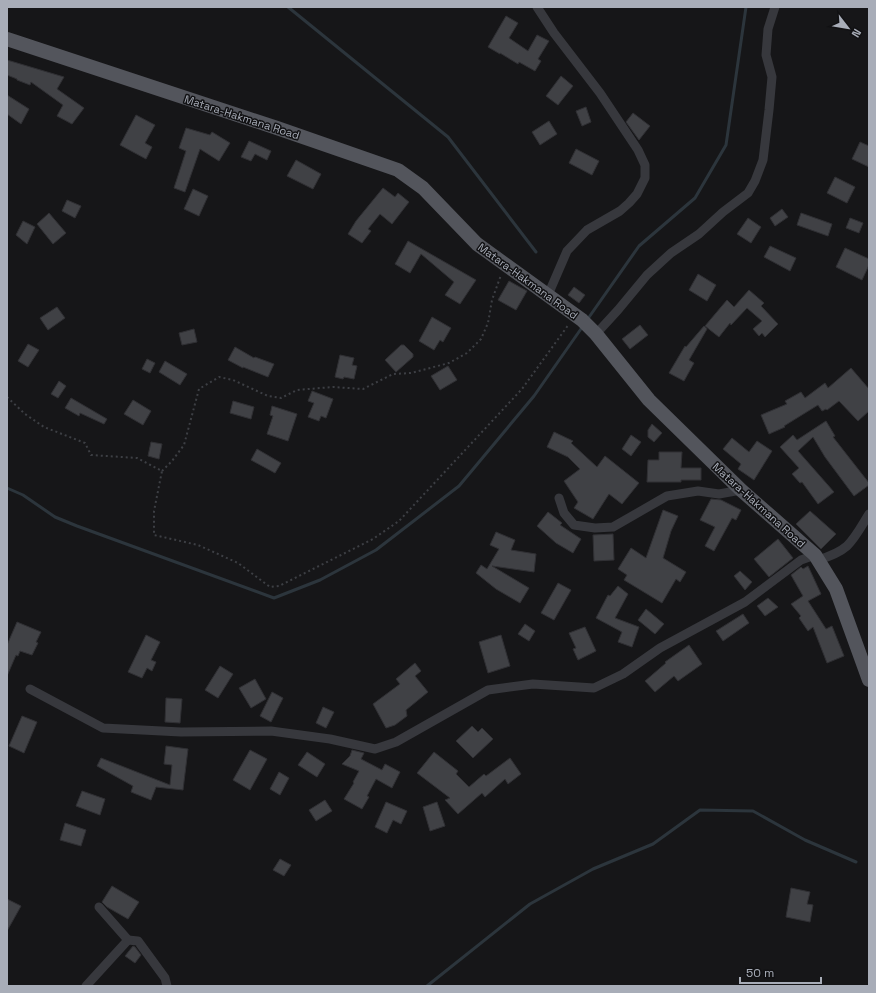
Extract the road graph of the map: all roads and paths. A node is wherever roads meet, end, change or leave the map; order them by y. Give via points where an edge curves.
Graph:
1 (537, 7) edge
2 (775, 7) edge
3 (7, 39) edge
4 (505, 264) junction
5 (548, 295) junction
6 (579, 317) junction
7 (596, 334) junction
8 (7, 398) edge
9 (162, 471) junction
10 (741, 490) junction
11 (559, 498) dead end
12 (869, 514) edge
13 (817, 558) junction
14 (869, 680) edge
15 (30, 689) dead end
16 (99, 907) dead end
17 (128, 940) junction
18 (86, 986) edge
19 (167, 986) edge

1 - 5 street via 600,93 638,150 645,165 645,178 637,194 620,211 587,230 568,251
2 - 7 street via 768,29 766,55 772,77 769,110 763,160 755,181 748,193 647,274
3 - 4 main road, Matara-Hakmana Road via 398,170 423,188 477,244
4 - 5 main road, Matara-Hakmana Road
4 - 9 path via 492,300 488,323 481,339 467,353 449,363 411,373 393,374 363,389 333,387 297,390 282,398 268,396 233,380 219,377 199,389 184,445
5 - 6 main road, Matara-Hakmana Road
6 - 7 main road, Matara-Hakmana Road
6 - 9 path via 522,389 399,521 373,539 279,586 270,587 238,563 198,545 154,535 154,511
7 - 10 main road, Matara-Hakmana Road via 649,400
8 - 9 path via 44,427 85,443 91,455 137,458
10 - 11 street via 719,494 698,492 667,496 613,527 595,528 574,525 564,514
10 - 13 main road, Matara-Hakmana Road
12 - 13 street via 846,547
13 - 14 main road, Matara-Hakmana Road via 836,589
13 - 15 street via 801,560 745,602 660,648 623,674 594,688 534,684 488,690 396,742 374,749 330,738 271,732 181,732 103,728
16 - 17 street
17 - 18 street
17 - 19 street via 138,941

